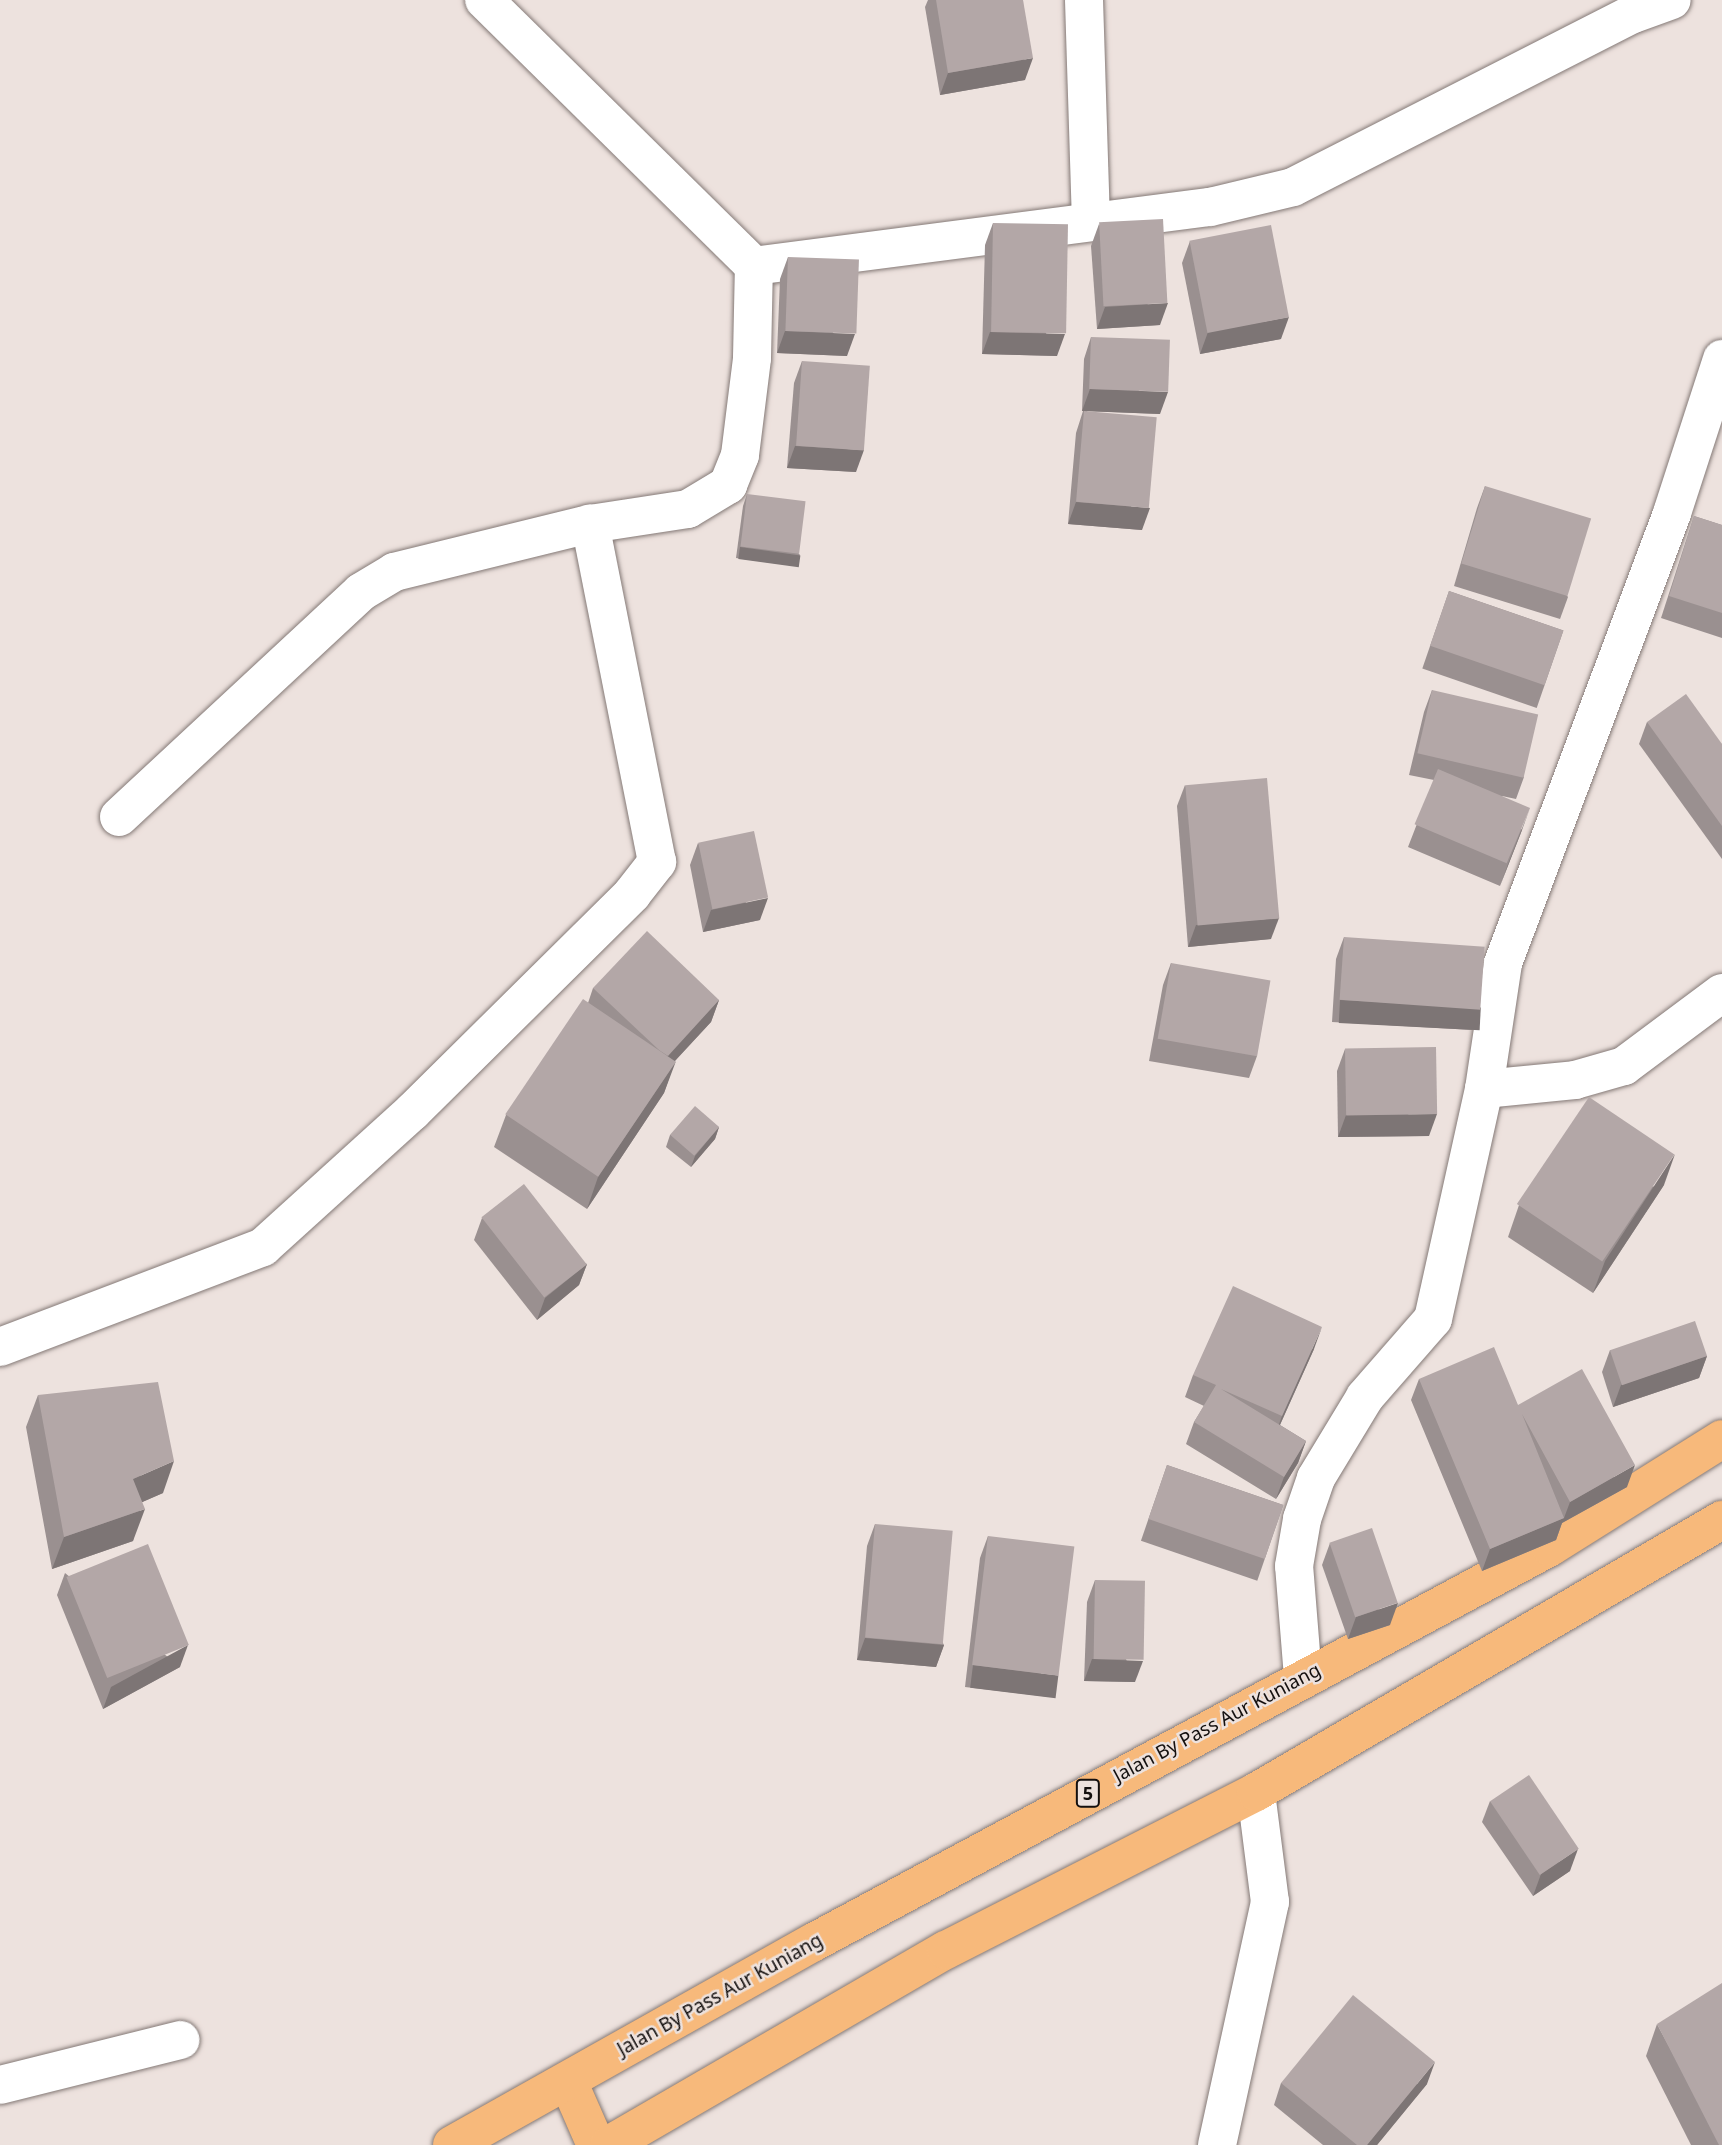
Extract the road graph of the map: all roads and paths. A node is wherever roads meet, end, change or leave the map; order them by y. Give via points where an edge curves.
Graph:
1 (484, 0) edge
2 (1084, 0) edge
3 (1672, 0) edge
4 (1091, 218) junction
5 (754, 266) junction
6 (1722, 359) edge
7 (590, 524) junction
8 (119, 817) dead end
9 (1722, 993) edge
10 (1484, 1089) junction
11 (0, 1347) edge
12 (1722, 1439) edge
13 (1722, 1520) edge
14 (1303, 1676) junction
15 (1256, 1792) junction
16 (180, 2040) dead end
17 (568, 2081) junction
18 (0, 2085) edge
19 (1224, 2138) edge
20 (452, 2145) edge
21 (596, 2145) edge
22 (610, 2145) edge

1 - 5 street
2 - 4 street
3 - 4 street via 1633,14 1293,187 1210,207
4 - 5 street via 977,239
5 - 7 street via 752,358 740,455 728,485 688,509
6 - 10 street via 1668,526 1503,963
7 - 8 street via 394,572 361,592
7 - 11 street via 657,862 412,1112 263,1247
9 - 10 street via 1624,1066 1575,1080
10 - 14 street via 1433,1320 1365,1397 1316,1478 1302,1519 1294,1566
12 - 14 highway, Jalan By Pass Aur Kuniang / 5 via 1550,1547
13 - 15 highway
14 - 17 highway, Jalan By Pass Aur Kuniang / 5
15 - 19 street via 1270,1902
15 - 22 highway via 946,1950
16 - 18 street
17 - 20 highway, Jalan By Pass Aur Kuniang / 5
17 - 21 highway

